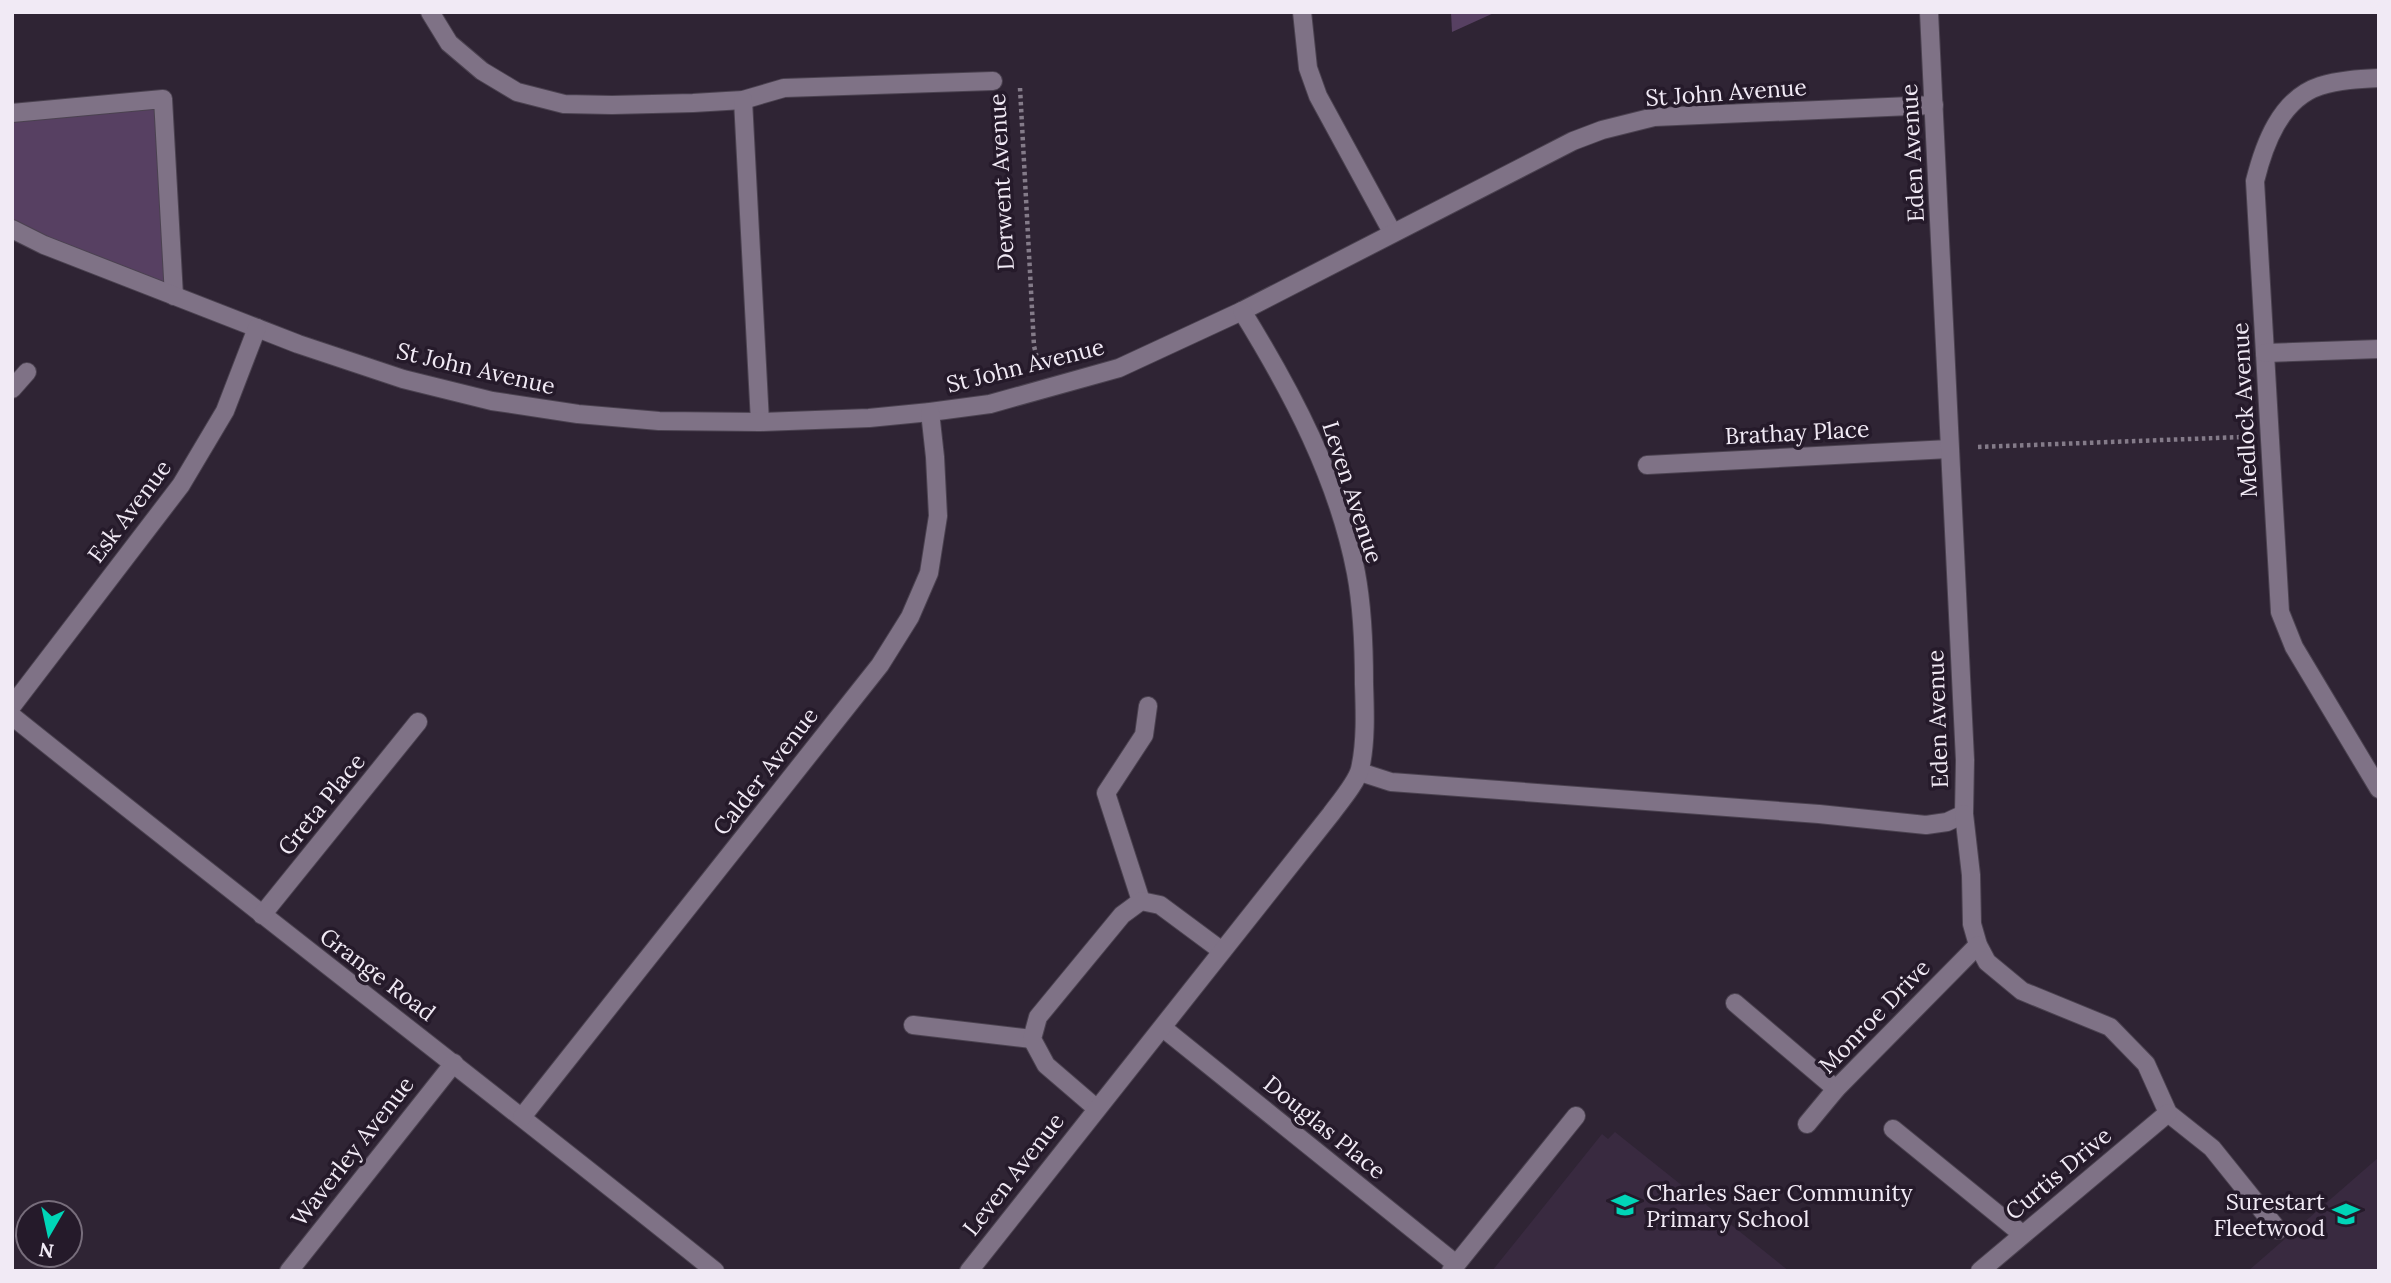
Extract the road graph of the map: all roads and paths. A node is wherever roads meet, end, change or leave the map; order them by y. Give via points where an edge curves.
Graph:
1 (430, 12) edge
2 (1302, 12) edge
3 (1930, 12) edge
4 (2379, 78) edge
5 (993, 82) joint
6 (743, 100) junction
7 (1934, 105) junction
8 (12, 113) edge
9 (12, 229) edge
10 (1392, 232) junction
11 (174, 296) junction
12 (1242, 311) junction
13 (257, 328) junction
14 (2379, 349) edge
15 (2265, 354) junction
16 (27, 372) dead end
17 (12, 389) edge
18 (1046, 390) junction
19 (930, 412) junction
20 (760, 422) junction
21 (2270, 437) junction
22 (1949, 449) junction
23 (1647, 465) dead end
24 (12, 706) edge
25 (1148, 706) dead end
26 (12, 716) edge
27 (418, 722) dead end
28 (1360, 772) junction
29 (2379, 789) edge
30 (1964, 814) junction
31 (1140, 901) junction
32 (262, 915) junction
33 (1978, 945) junction
34 (1222, 951) junction
35 (1735, 1003) dead end
36 (913, 1025) dead end
37 (1163, 1028) junction
38 (1032, 1039) junction
39 (454, 1063) junction
40 (1836, 1089) junction
41 (1096, 1108) junction
42 (2168, 1113) junction
43 (522, 1116) junction
44 (1576, 1116) dead end
45 (1807, 1124) dead end
46 (1894, 1129) dead end
47 (2278, 1230) dead end
48 (2022, 1234) junction
49 (1453, 1267) edge
50 (289, 1271) edge
51 (715, 1271) edge
52 (969, 1271) edge
53 (1980, 1271) edge

1 - 6 street, Derwent Avenue via 449,43 517,92 564,104
2 - 10 street via 1308,68 1318,96
3 - 7 street, Eden Avenue
4 - 15 street, Medlock Avenue via 2317,87 2293,103 2263,150 2255,181
5 - 6 street, Derwent Avenue via 784,88
5 - 18 path, Derwent Avenue via 1020,81 1034,346
6 - 20 street
7 - 10 street, St John Avenue via 1654,117 1573,141
7 - 22 street, Eden Avenue
8 - 11 street via 163,99
9 - 11 street, St John Avenue
10 - 12 street, St John Avenue
11 - 13 street, St John Avenue
12 - 18 street, St John Avenue via 1119,368
12 - 28 street, Leven Avenue via 1311,432 1356,573 1364,645
13 - 20 street, St John Avenue via 403,379 492,401 659,421
13 - 24 street, Esk Avenue via 225,411 181,485
14 - 15 street
15 - 21 street, Medlock Avenue
16 - 17 street
18 - 19 street, St John Avenue
19 - 20 street, St John Avenue
19 - 43 street, Calder Avenue via 938,516 929,573 909,617 880,665
21 - 22 path
21 - 29 street, Medlock Avenue via 2280,612 2294,647
22 - 23 street, Brathay Place
22 - 30 street, Eden Avenue
25 - 31 street via 1144,734 1106,793
26 - 32 street, Grange Road
27 - 32 street, Greta Place
28 - 30 street, Eden Avenue via 1391,782 1905,824 1947,822
28 - 34 street, Leven Avenue
30 - 33 street via 1972,924
31 - 34 street via 1160,905
31 - 38 street via 1122,915 1038,1017
32 - 39 street, Grange Road
33 - 40 street, Monroe Drive
33 - 42 street via 1987,962 2022,991 2110,1027 2146,1064
34 - 37 street, Leven Avenue
35 - 40 street
36 - 38 street
37 - 41 street, Leven Avenue
37 - 49 street, Douglas Place
38 - 41 street, Leven Avenue via 1046,1065
39 - 43 street, Grange Road
39 - 50 street, Waverley Avenue
40 - 45 street, Monroe Drive
41 - 52 street, Leven Avenue
42 - 47 street via 2212,1148
42 - 48 street, Curtis Drive
43 - 51 street, Grange Road
44 - 49 street, Douglas Place
46 - 48 street
48 - 53 street, Curtis Drive

